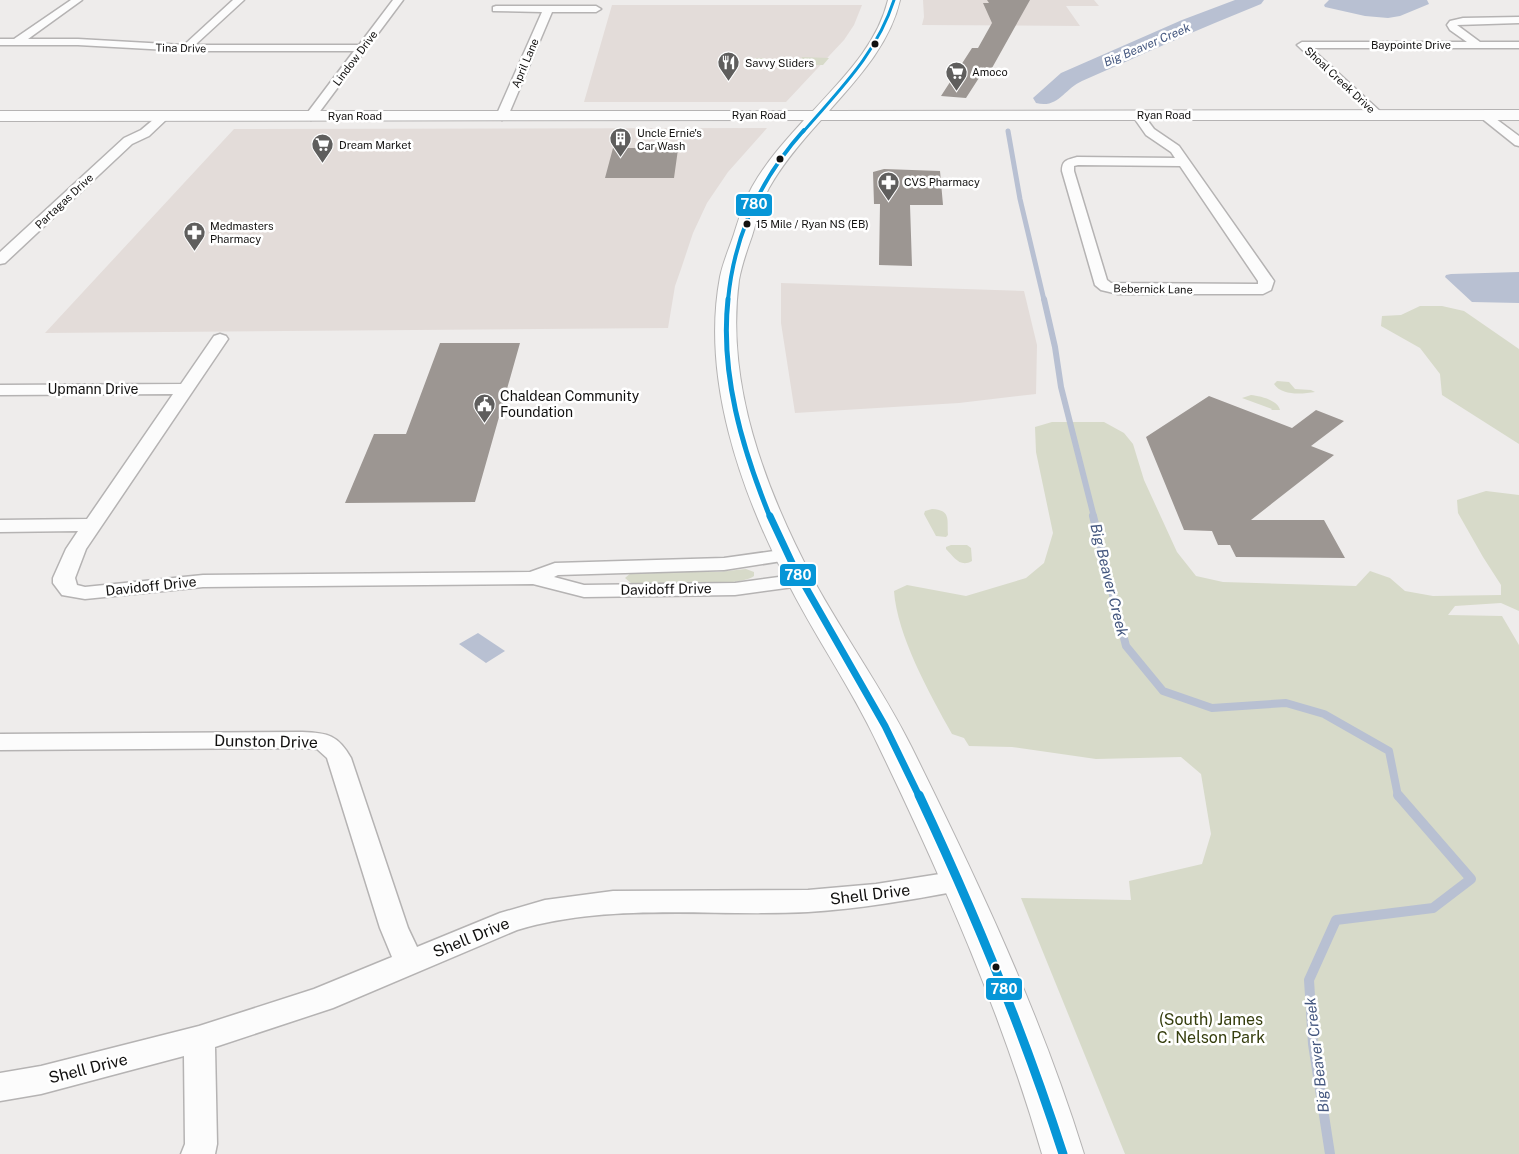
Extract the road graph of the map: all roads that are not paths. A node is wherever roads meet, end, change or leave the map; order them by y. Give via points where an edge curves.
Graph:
1 (77, 0) edge
2 (238, 0) edge
3 (398, 0) edge
4 (894, 0) edge
5 (496, 9) dead end
6 (548, 9) junction
7 (596, 9) dead end
8 (1519, 20) edge
9 (0, 42) edge
10 (17, 42) junction
11 (1302, 45) joint
12 (1478, 45) junction
13 (1519, 45) edge
14 (186, 48) junction
15 (361, 48) junction
16 (1504, 49) dead end
17 (0, 53) edge
18 (1519, 58) edge
19 (1484, 114) junction
20 (1519, 114) edge
21 (818, 115) junction
22 (1138, 115) junction
23 (1378, 115) junction
24 (0, 116) edge
25 (144, 116) junction
26 (164, 116) junction
27 (311, 116) junction
28 (502, 116) junction
29 (128, 141) junction
30 (1519, 142) edge
31 (1184, 162) junction
32 (0, 260) edge
33 (220, 339) dead end
34 (186, 389) junction
35 (0, 390) edge
36 (92, 525) junction
37 (0, 526) edge
38 (794, 568) junction
39 (533, 578) junction
40 (0, 742) edge
41 (959, 881) junction
42 (409, 962) junction
43 (199, 1039) junction
44 (0, 1088) edge
45 (198, 1154) edge
46 (1063, 1154) edge

1 - 10 street
2 - 14 street
3 - 15 street, Lindow Drive
4 - 21 main road via 891,18 881,37
5 - 6 street
6 - 7 street
6 - 28 street, April Lane
8 - 12 street via 1463,20 1453,23 1454,28
9 - 10 street, Tina Drive
10 - 14 street, Tina Drive
10 - 17 street
11 - 12 street, Baypointe Drive
11 - 23 street, Shoal Creek Drive
12 - 13 street, Baypointe Drive
14 - 15 street, Tina Drive
15 - 27 street, Lindow Drive
16 - 18 street
19 - 20 main road, Ryan Road
19 - 23 main road, Ryan Road
19 - 30 street
21 - 22 main road, Ryan Road
21 - 28 main road, Ryan Road
21 - 38 main road via 784,155 754,202 734,261 727,299 727,354 738,417 753,475
22 - 23 main road, Ryan Road
22 - 31 street, Bebernick Lane via 1150,132 1172,146
24 - 25 main road, Ryan Road
25 - 26 main road, Ryan Road
25 - 29 street via 125,133
26 - 27 main road, Ryan Road
26 - 29 street via 145,133
27 - 28 main road, Ryan Road
29 - 32 street, Partagas Drive
31 - 31 street, Bebernick Lane via 1266,281 1266,287 1118,289 1100,282 1068,164 1077,161
33 - 34 street, Davidoff Drive
34 - 35 street, Upmann Drive
34 - 36 street, Davidoff Drive
36 - 37 street
36 - 39 street, Davidoff Drive via 76,549 64,578 70,590 76,592 203,581
38 - 39 street, Davidoff Drive via 724,564 554,569
38 - 39 street, Davidoff Drive via 735,588 584,591
38 - 41 main road via 889,734
40 - 42 street, Dunston Drive via 326,742 339,758 394,928
41 - 42 street, Shell Drive via 876,895 808,901 629,901 545,911 510,921
41 - 46 main road via 1013,1006
42 - 43 street, Shell Drive via 322,999
43 - 44 street, Shell Drive
43 - 45 street

